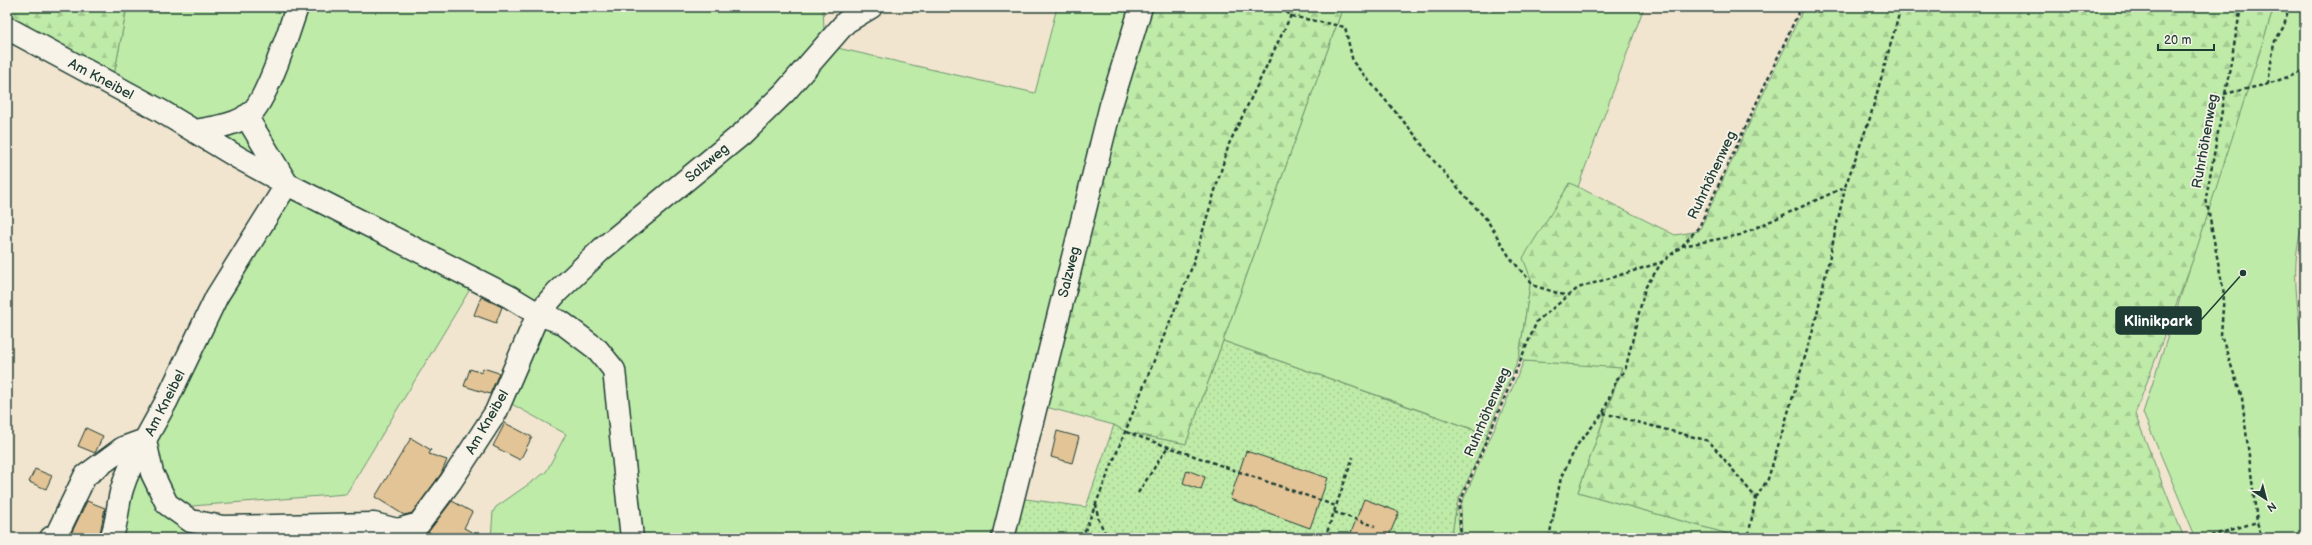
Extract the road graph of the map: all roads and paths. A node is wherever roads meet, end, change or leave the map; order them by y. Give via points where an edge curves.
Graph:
1 (297, 7) edge
2 (871, 7) edge
3 (1141, 7) edge
4 (1281, 7) edge
5 (1295, 7) edge
6 (1801, 7) edge
7 (1901, 7) edge
8 (2241, 7) edge
9 (2289, 7) edge
10 (1291, 16) junction
11 (7, 28) edge
12 (2305, 71) edge
13 (2268, 84) junction
14 (2224, 94) junction
15 (246, 116) junction
16 (195, 131) junction
17 (286, 184) junction
18 (1845, 187) junction
19 (1682, 246) junction
20 (1662, 262) junction
21 (1567, 296) junction
22 (538, 314) junction
23 (1603, 413) junction
24 (1126, 432) junction
25 (145, 440) junction
26 (1167, 448) junction
27 (1353, 456) dead end
28 (1138, 493) dead end
29 (1756, 498) junction
30 (1096, 503) junction
31 (1336, 506) junction
32 (1334, 512) junction
33 (2257, 522) junction
34 (1375, 526) dead end
35 (299, 532) edge
36 (1749, 532) junction
37 (51, 538) edge
38 (111, 538) edge
39 (632, 538) edge
40 (1003, 538) edge
41 (1082, 538) edge
42 (1107, 538) edge
43 (1325, 538) edge
44 (1461, 538) edge
45 (1549, 538) edge
46 (1739, 538) edge
47 (1750, 538) edge
48 (2204, 538) edge
49 (2262, 538) edge

1 - 15 street via 263,95 252,112
2 - 22 street, Salzweg via 846,22 785,92 742,134 602,249
3 - 40 street, Salzweg via 1111,105
4 - 10 path
5 - 10 path
6 - 19 path, Ruhrhöhenweg via 1699,227
7 - 18 path via 1870,118
8 - 14 path, Ruhrhöhenweg
9 - 13 path via 2284,26 2274,43
10 - 21 path via 1345,27 1353,62 1433,160 1487,220 1522,272 1535,286
10 - 24 path via 1229,144 1192,267
11 - 16 street, Am Kneibel
12 - 13 path
13 - 14 path
14 - 33 path, Ruhrhöhenweg via 2206,198 2224,294 2221,335 2242,398
15 - 16 street via 234,122
15 - 17 street
16 - 17 street, Am Kneibel
17 - 22 street, Am Kneibel via 510,297
17 - 25 street, Am Kneibel via 217,296
18 - 19 path via 1740,235
18 - 29 path via 1814,327 1768,479
19 - 20 path, Ruhrhöhenweg
20 - 21 path, Ruhrhöhenweg via 1578,288
20 - 23 path via 1645,288 1625,371 1617,379
21 - 44 path, Ruhrhöhenweg via 1537,321 1459,505
22 - 35 street, Am Kneibel via 496,412 451,481 419,524 397,530 374,524
22 - 39 street, Am Kneibel via 561,322 598,350 614,370
23 - 29 path via 1709,442
23 - 45 path via 1578,444 1561,477
24 - 26 path
24 - 30 path
25 - 35 street, Am Kneibel via 152,472 167,504 191,521 223,527
25 - 37 street via 123,448 85,476 57,534
25 - 38 street via 122,489 116,528
26 - 28 path
26 - 31 path
27 - 31 path
29 - 36 path
30 - 41 path
30 - 42 path via 1098,518
31 - 32 path
32 - 34 path
32 - 43 path
33 - 48 path
33 - 49 path, Ruhrhöhenweg
36 - 46 path
36 - 47 path

